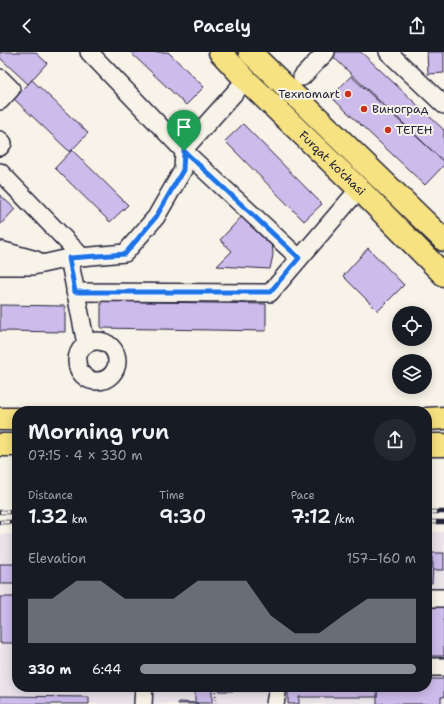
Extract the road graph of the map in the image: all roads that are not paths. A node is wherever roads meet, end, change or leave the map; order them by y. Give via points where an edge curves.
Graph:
1 (89, 52) edge
2 (220, 52) edge
3 (250, 52) edge
4 (326, 52) edge
5 (388, 52) edge
6 (302, 77) dead end
7 (0, 78) edge
8 (246, 80) junction
9 (0, 101) edge
10 (443, 104) edge
11 (0, 140) edge
12 (0, 147) edge
13 (184, 151) junction
14 (0, 172) edge
15 (359, 188) junction
16 (441, 230) edge
17 (0, 250) edge
18 (76, 257) junction
19 (299, 258) junction
20 (46, 263) junction
21 (0, 266) edge
22 (444, 275) edge
23 (75, 292) junction
24 (86, 344) dead end
25 (444, 418) edge
26 (0, 419) edge
27 (12, 419) edge
28 (432, 419) edge
29 (0, 445) edge
30 (12, 445) edge
31 (432, 445) edge
32 (444, 445) edge
33 (432, 598) edge
34 (444, 598) edge
35 (432, 667) edge
36 (444, 667) edge
37 (144, 692) edge
38 (277, 692) edge
39 (144, 704) edge
40 (275, 704) edge

1 - 13 street
2 - 8 main road, Furqat ko'chasi
3 - 16 main road, Furqat ko'chasi
4 - 6 street
5 - 10 street
7 - 9 street via 11,89
8 - 13 street
8 - 15 main road, Furqat ko'chasi
11 - 12 street via 4,144
13 - 18 street via 183,170 156,217 125,254
13 - 19 street
14 - 18 street
15 - 19 street
15 - 22 main road, Furqat ko'chasi
17 - 20 street
18 - 20 street
18 - 23 street
19 - 23 street via 270,292
20 - 21 street via 33,266
23 - 24 street
25 - 28 main road
26 - 27 main road
29 - 30 main road
31 - 32 main road
33 - 34 street
35 - 36 street
37 - 39 street
38 - 40 street

